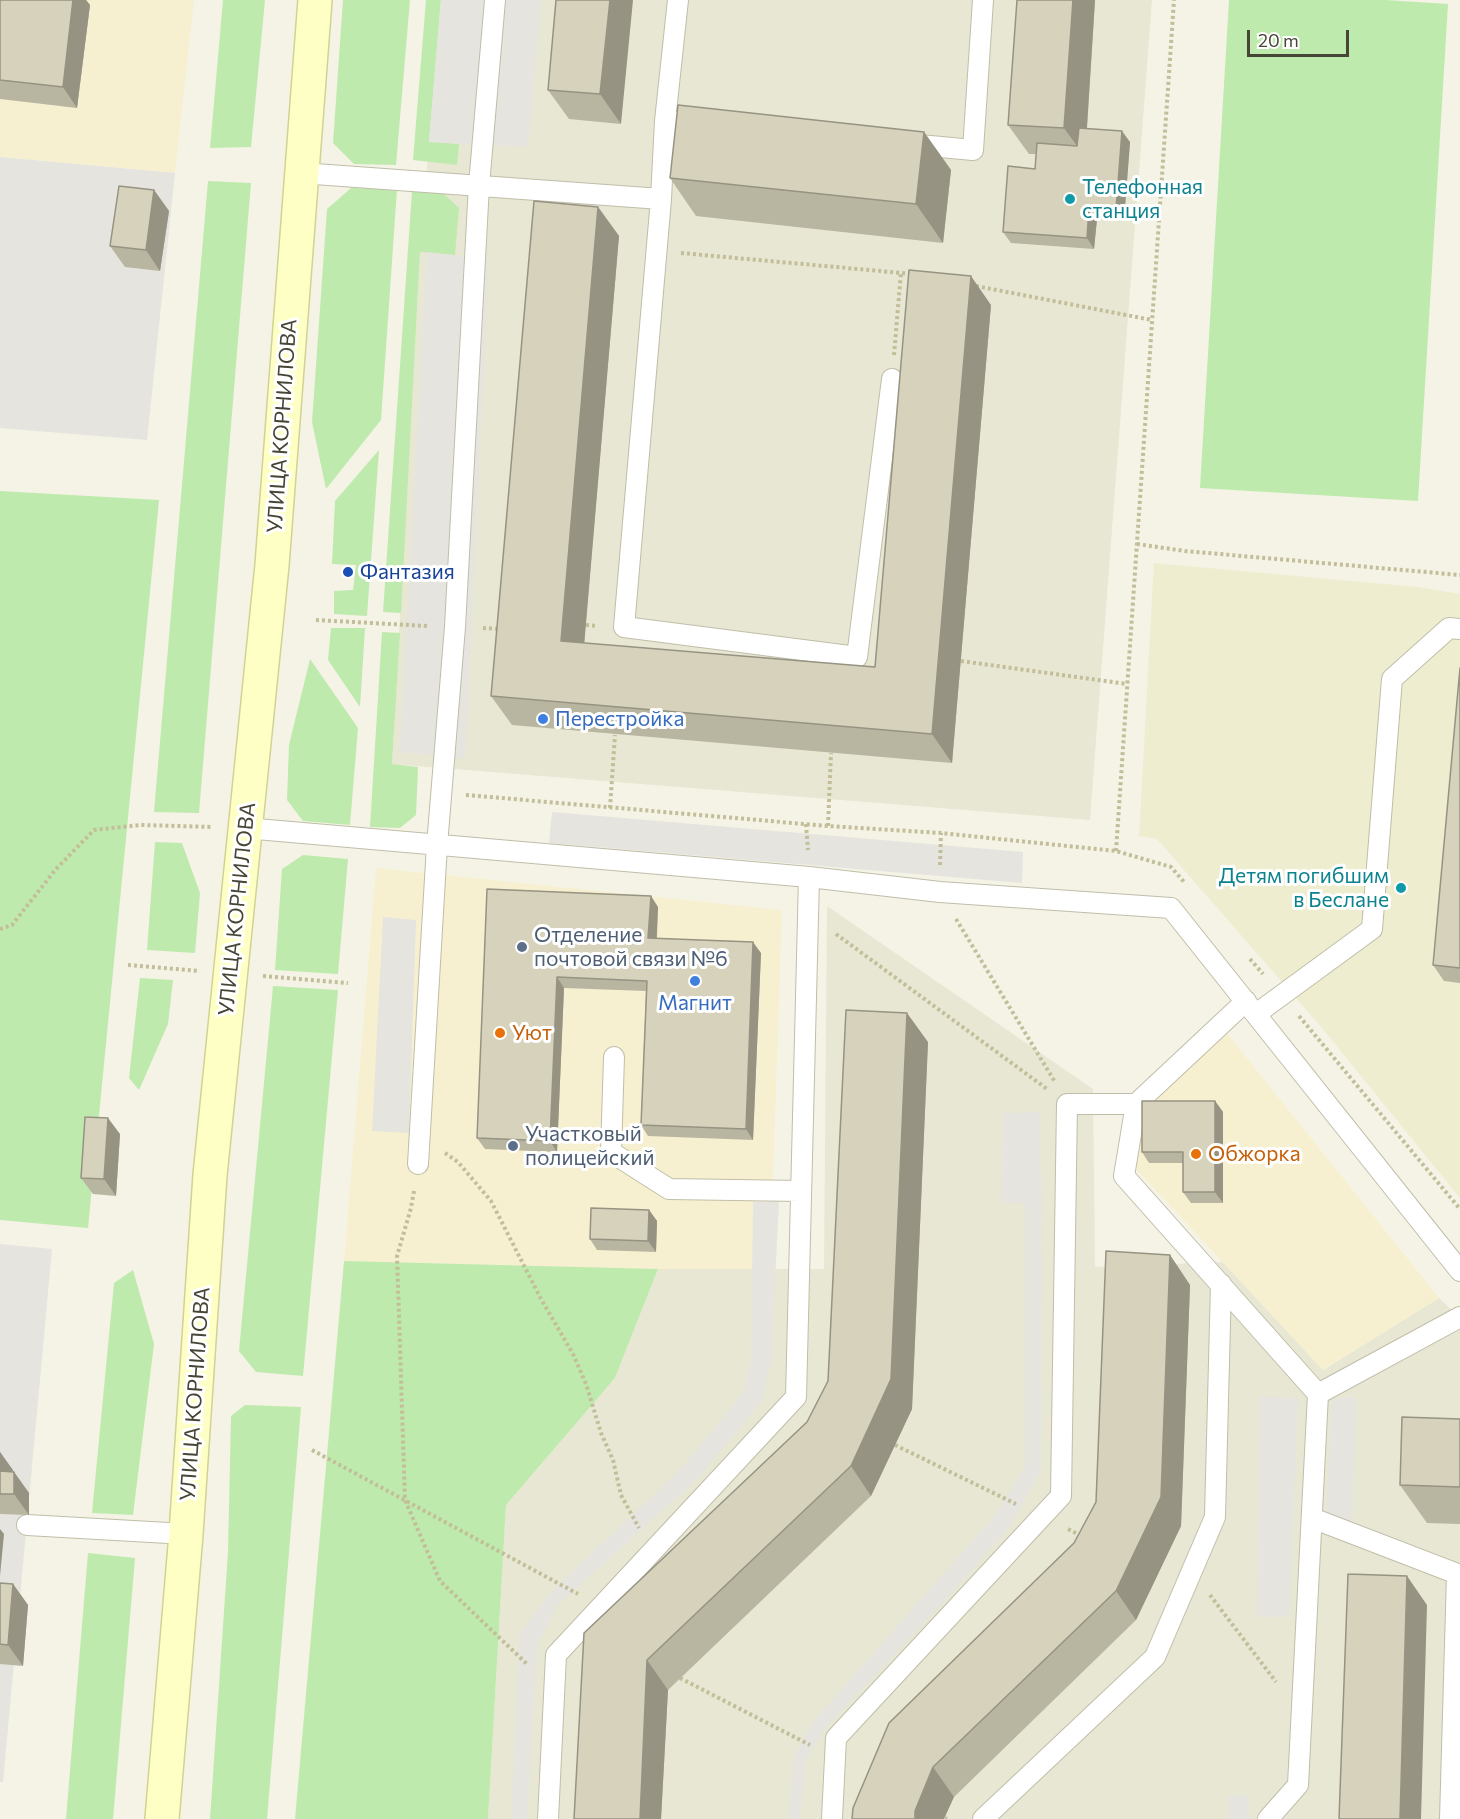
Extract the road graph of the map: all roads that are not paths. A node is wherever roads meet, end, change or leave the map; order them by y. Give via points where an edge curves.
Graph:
1 (315, 0) edge
2 (495, 0) edge
3 (678, 0) edge
4 (983, 0) edge
5 (665, 121) junction
6 (724, 126) edge
7 (890, 142) edge
8 (301, 173) junction
9 (479, 185) junction
10 (661, 199) junction
11 (892, 379) road end
12 (1460, 629) edge
13 (245, 828) junction
14 (437, 845) junction
15 (809, 877) junction
16 (1251, 1008) junction
17 (614, 1057) dead end
18 (1136, 1104) junction
19 (418, 1164) road end
20 (801, 1191) junction
21 (1460, 1271) edge
22 (1221, 1284) junction
23 (1460, 1317) edge
24 (1318, 1394) junction
25 (1312, 1518) junction
26 (27, 1525) dead end
27 (186, 1534) junction
28 (1458, 1575) edge
29 (162, 1819) edge
30 (548, 1819) edge
31 (832, 1819) edge
32 (983, 1819) edge
33 (1268, 1819) edge
34 (1450, 1819) edge

1 - 8 main road, УЛИЦА КОРНИЛОВА
2 - 9 lane
3 - 5 lane
4 - 7 lane via 973,150
5 - 6 lane
5 - 10 lane
8 - 9 lane
8 - 13 main road, УЛИЦА КОРНИЛОВА via 272,565
9 - 10 lane
9 - 14 lane via 455,627
10 - 11 lane via 624,627 857,657
12 - 16 lane via 1449,628 1392,679 1372,929
13 - 14 lane
13 - 27 main road, УЛИЦА КОРНИЛОВА via 210,1175
14 - 15 lane
14 - 19 lane
15 - 16 lane via 940,892 1171,908
15 - 20 lane
16 - 18 lane
16 - 21 lane
17 - 20 lane via 611,1152 669,1189
18 - 22 lane via 1124,1176
18 - 31 lane via 1067,1104 1060,1496 836,1738
20 - 30 lane via 795,1397 556,1655
22 - 24 lane
22 - 32 lane via 1215,1517 1155,1657
23 - 24 lane
24 - 25 lane
25 - 28 lane
25 - 33 lane via 1298,1785
26 - 27 lane
27 - 29 main road, УЛИЦА КОРНИЛОВА
28 - 34 lane

